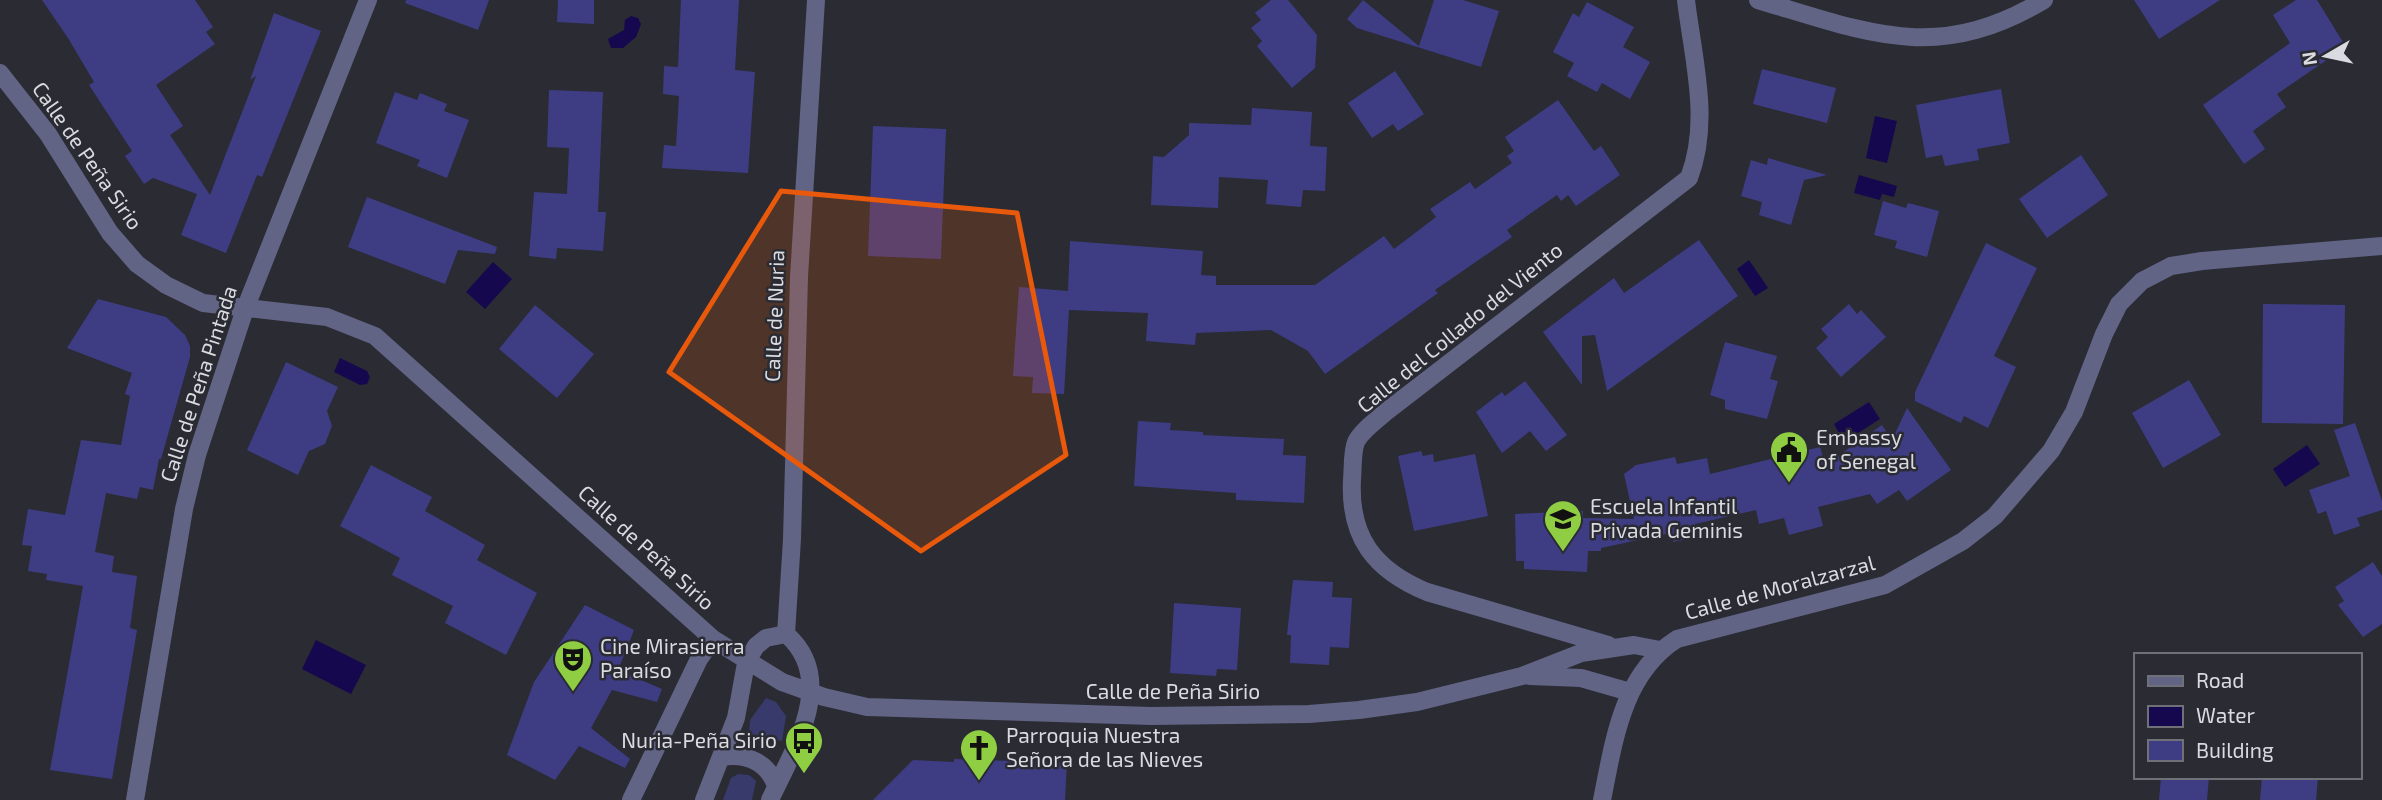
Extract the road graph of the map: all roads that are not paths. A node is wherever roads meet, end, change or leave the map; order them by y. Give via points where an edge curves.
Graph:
1 (368, 0) edge
2 (816, 0) edge
3 (1686, 0) edge
4 (1758, 0) edge
5 (2044, 0) edge
6 (0, 73) edge
7 (2382, 246) edge
8 (245, 309) junction
9 (786, 634) junction
10 (713, 639) junction
11 (1619, 648) junction
12 (1660, 650) junction
13 (746, 663) junction
14 (1522, 676) junction
15 (1630, 691) junction
16 (811, 693) junction
17 (722, 757) junction
18 (773, 793) edge
19 (135, 800) edge
20 (631, 800) edge
21 (704, 800) edge
22 (1602, 800) edge

1 - 8 street, Calle de Peña Pintada
2 - 9 street, Calle de Nuria via 799,277
3 - 11 street, Calle del Collado del Viento via 1701,110 1696,160 1689,178 1387,411 1356,441 1353,466 1355,524 1368,550 1398,579 1465,604
4 - 5 street via 1905,38 1947,38 1989,29
6 - 8 street, Calle de Peña Sirio via 48,134 110,233 137,264 203,303
7 - 12 street, Calle de Moralzarzal via 2202,261 2171,266 2142,281 2119,304 2074,412 2051,451 2004,506 1963,541 1885,585 1687,636
8 - 10 street, Calle de Peña Sirio via 327,317 375,336
8 - 19 street, Calle de Peña Pintada via 184,509
9 - 13 street via 766,638
9 - 16 street via 809,667
10 - 13 street, Calle de Peña Sirio
10 - 20 street
11 - 12 street, Calle de Peña Sirio via 1634,645
11 - 14 street, Calle de Peña Sirio via 1581,653
12 - 15 street, Calle de Moralzarzal
13 - 16 street, Calle de Peña Sirio
13 - 17 street via 740,704
14 - 15 street via 1581,678
14 - 16 street, Calle de Peña Sirio via 1417,702 1309,714 1151,716 884,708
15 - 22 street, Calle de Moralzarzal
16 - 18 street via 805,723
17 - 18 street via 736,755 763,764 772,774
17 - 21 street

